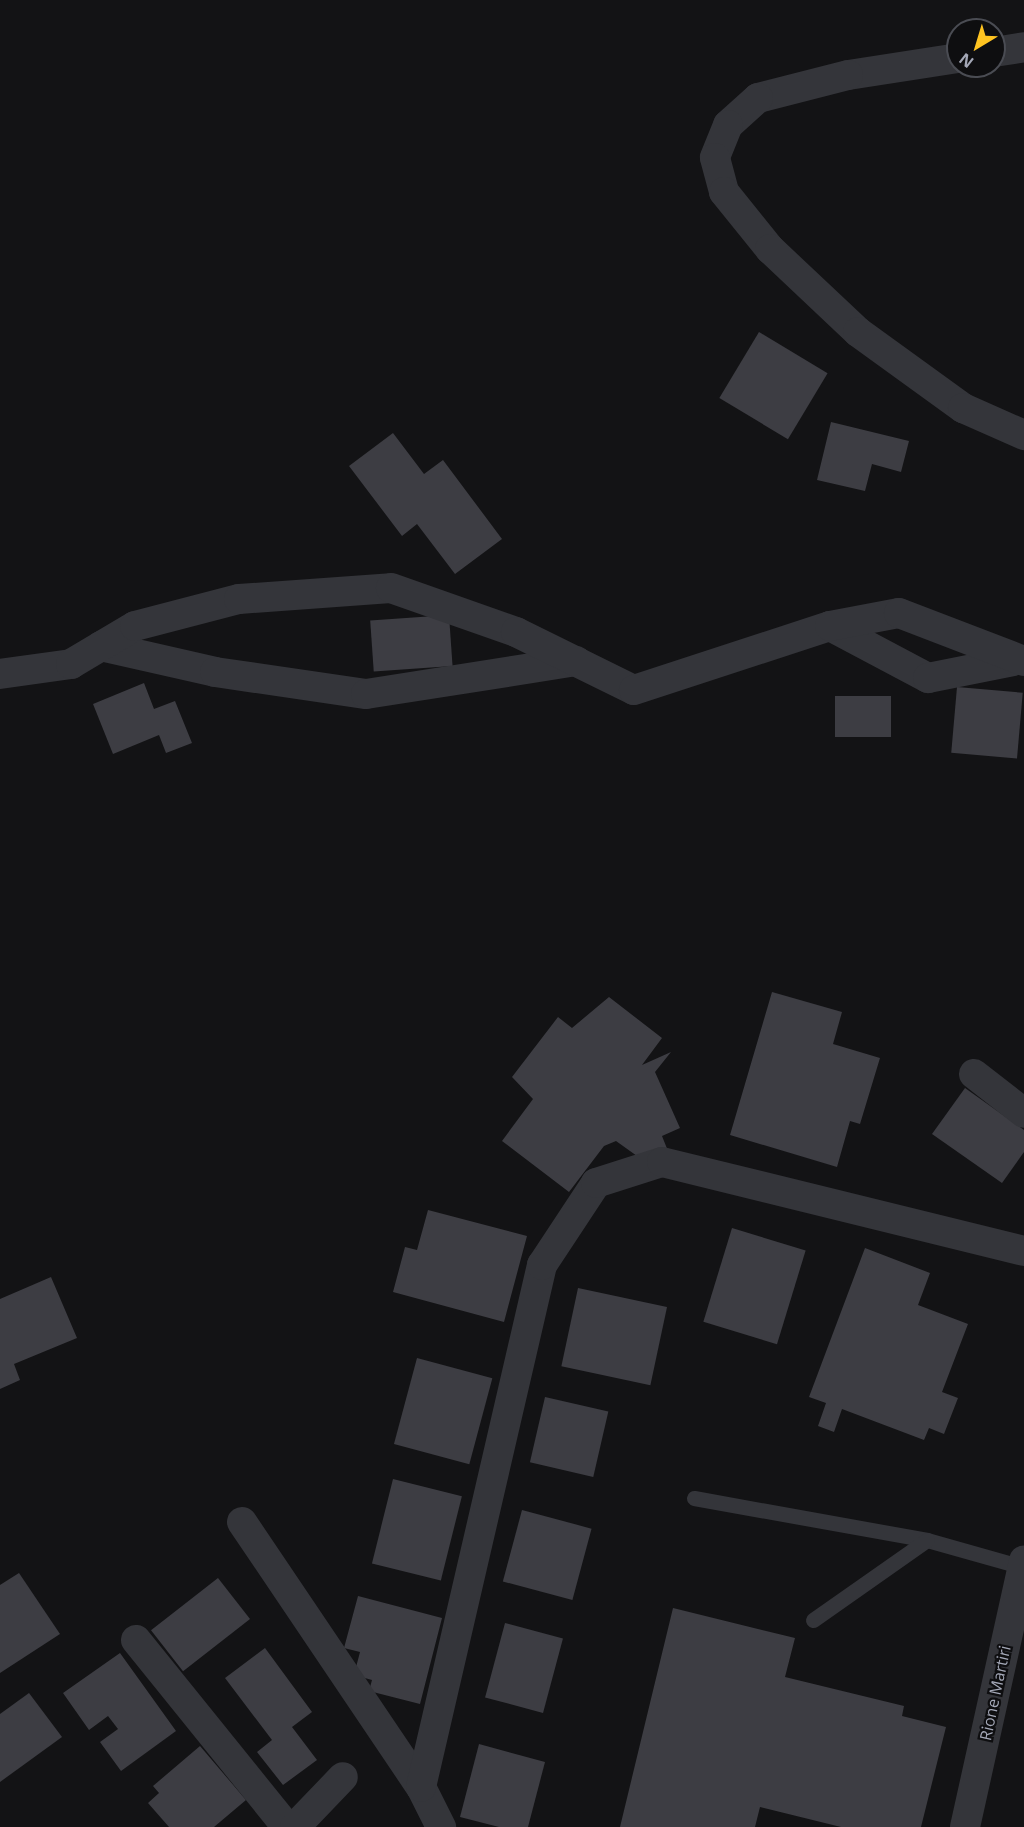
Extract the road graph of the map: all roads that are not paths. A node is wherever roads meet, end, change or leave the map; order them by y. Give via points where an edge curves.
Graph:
1 (1024, 47) edge
2 (1006, 50) edge
3 (946, 60) edge
4 (1024, 435) edge
5 (830, 626) junction
6 (102, 646) junction
7 (576, 661) junction
8 (1019, 661) edge
9 (0, 674) edge
10 (974, 1074) dead end
11 (1024, 1113) edge
12 (1024, 1251) edge
13 (694, 1498) dead end
14 (242, 1522) dead end
15 (927, 1540) junction
16 (1023, 1563) edge
17 (813, 1620) dead end
18 (136, 1640) dead end
19 (344, 1778) dead end
20 (420, 1787) junction
21 (287, 1827) edge
22 (295, 1827) edge
23 (441, 1827) edge
24 (965, 1827) edge

1 - 2 street
3 - 4 street via 848,75 758,98 728,125 715,158 730,200 770,249 858,332 963,408
5 - 7 street via 634,690
5 - 8 street via 899,613
5 - 8 street via 928,678
6 - 7 street via 215,672 366,694
6 - 7 street via 135,626 239,599 391,588 516,632
6 - 9 street via 71,664
10 - 11 street
12 - 20 street via 662,1162 596,1183 542,1265
13 - 15 lane
14 - 20 street
15 - 16 lane
15 - 17 lane
16 - 24 street, Rione Martiri
18 - 21 street
19 - 22 street
20 - 23 street

